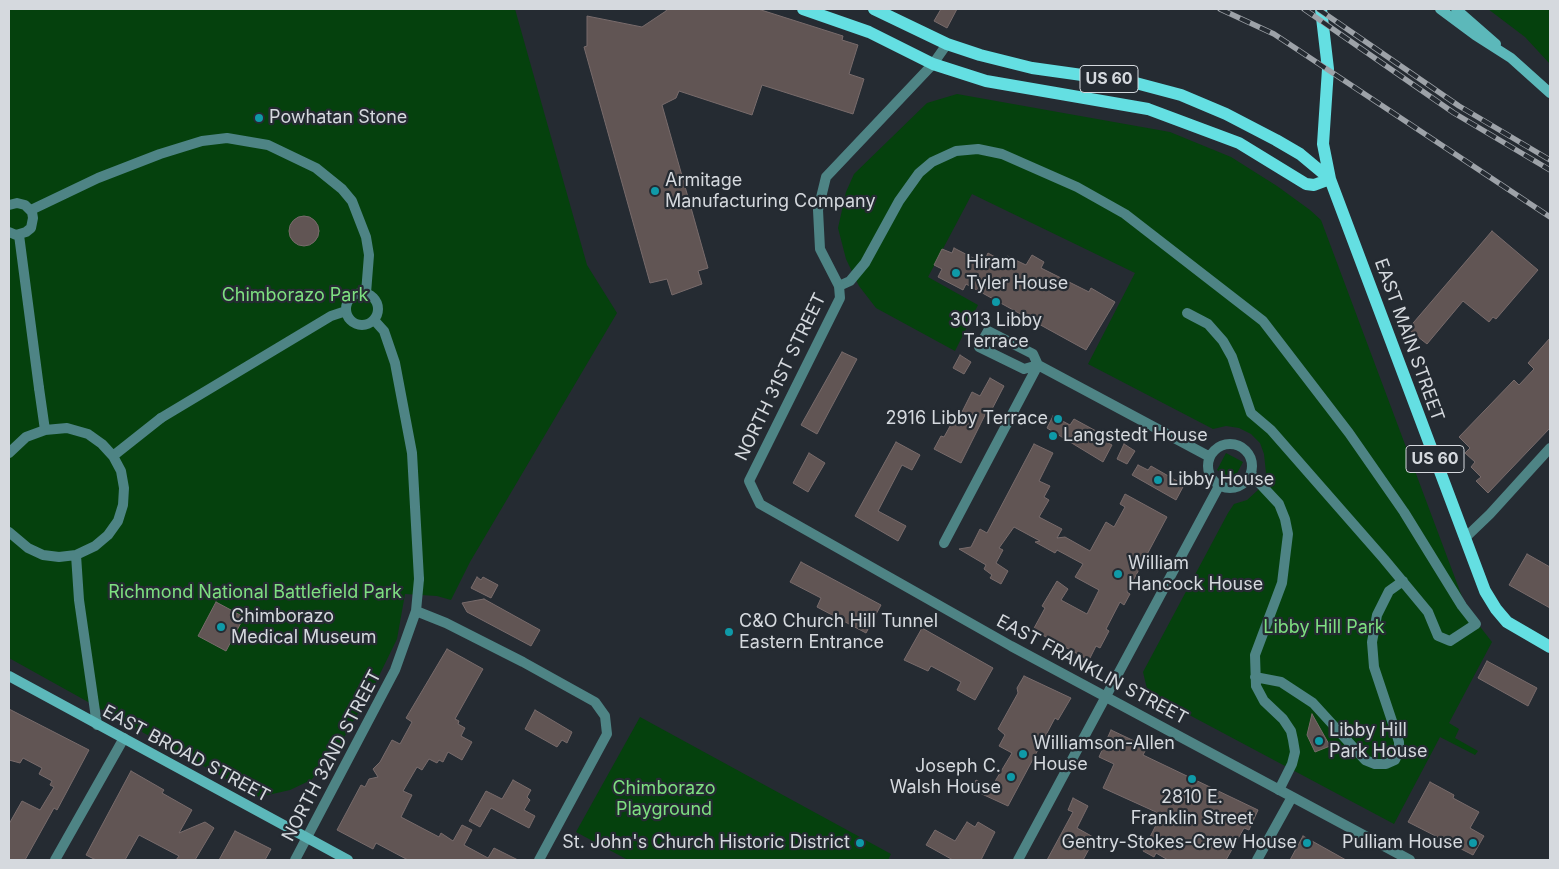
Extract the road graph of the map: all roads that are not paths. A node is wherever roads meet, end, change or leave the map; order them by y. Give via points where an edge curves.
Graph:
1 (804, 9) edge
2 (874, 9) edge
3 (1321, 9) edge
4 (1440, 9) edge
5 (1456, 9) edge
6 (947, 44) junction
7 (1511, 58) junction
8 (933, 64) junction
9 (1550, 93) edge
10 (1330, 179) junction
11 (9, 205) edge
12 (31, 210) junction
13 (14, 233) edge
14 (839, 286) junction
15 (366, 293) junction
16 (346, 311) junction
17 (1187, 313) dead end
18 (374, 320) junction
19 (1038, 365) junction
20 (45, 430) junction
21 (1550, 448) edge
22 (9, 453) edge
23 (113, 456) junction
24 (1210, 457) junction
25 (1251, 474) junction
26 (1219, 486) junction
27 (760, 504) joint
28 (9, 532) edge
29 (1465, 538) junction
30 (944, 543) dead end
31 (76, 554) junction
32 (1403, 581) junction
33 (416, 611) junction
34 (1550, 647) edge
35 (9, 676) edge
36 (1255, 677) junction
37 (1106, 697) junction
38 (98, 725) junction
39 (124, 738) junction
40 (1279, 790) junction
41 (1292, 797) junction
42 (307, 838) junction
43 (55, 860) edge
44 (295, 860) edge
45 (348, 860) edge
46 (538, 860) edge
47 (1018, 860) edge
48 (1257, 860) edge
49 (1410, 860) edge

1 - 8 main road, US 60 via 869,32
2 - 6 main road, US 60
3 - 10 main road, EAST MAIN STREET via 1328,58 1323,144
4 - 7 main road
5 - 7 main road
6 - 8 street, NORTH 31ST STREET
6 - 10 main road, US 60 via 1009,63 1132,82 1181,96 1259,130 1300,154
7 - 9 main road
8 - 10 main road, US 60 via 1016,88 1148,109 1239,143 1306,184 1314,185
8 - 14 street, NORTH 31ST STREET via 826,177 818,210 820,249
10 - 29 main road, EAST MAIN STREET / US 60
11 - 12 street via 23,204
12 - 13 street via 31,228
12 - 15 street via 98,178 158,154 202,141 227,138 268,145 316,168 352,201 366,237 369,255
13 - 20 street
14 - 27 street, NORTH 31ST STREET via 840,298 749,481
14 - 32 street via 850,281 864,263 919,173 932,162 956,151 1002,154 1077,188 1125,214 1263,321 1349,433 1476,624 1458,638 1443,640 1435,632 1428,612
15 - 16 street via 351,297
15 - 18 street via 378,304
16 - 18 street via 355,324 363,325
16 - 23 street via 331,316 161,418
17 - 32 street via 1208,324 1223,341 1255,419 1272,430
18 - 33 street, NORTH 32ND STREET via 384,331 395,363 412,453 419,579
19 - 19 street via 1033,354 988,330 979,347 1024,369
19 - 24 street
19 - 30 street
20 - 22 street via 26,437
20 - 23 street via 67,428 88,434
21 - 29 street
23 - 31 street via 121,471 124,488 118,521 95,546
24 - 25 street via 1220,446 1235,445 1248,453
24 - 26 street via 1208,470
25 - 26 street via 1241,486
25 - 36 street via 1279,504 1288,534 1282,583 1255,655
26 - 37 street
27 - 37 street, EAST FRANKLIN STREET
28 - 31 street via 28,548 43,555
29 - 34 main road, EAST MAIN STREET / US 60 via 1485,591 1496,609 1515,628
31 - 38 street via 79,600
32 - 36 street via 1389,591 1376,615 1372,642 1374,667 1399,742 1395,760 1386,764 1365,760 1313,703 1281,682
33 - 42 street, NORTH 32ND STREET via 395,670
33 - 46 street via 523,662 595,702 605,716 607,734
35 - 38 main road, EAST BROAD STREET
36 - 40 street via 1264,701 1283,719 1293,740 1292,764
37 - 40 street, EAST FRANKLIN STREET
37 - 47 street
38 - 39 main road, EAST BROAD STREET
39 - 42 main road, EAST BROAD STREET
39 - 43 street
40 - 41 street, EAST FRANKLIN STREET
41 - 48 street
41 - 49 street, EAST FRANKLIN STREET
42 - 44 street, NORTH 32ND STREET
42 - 45 main road, EAST BROAD STREET

